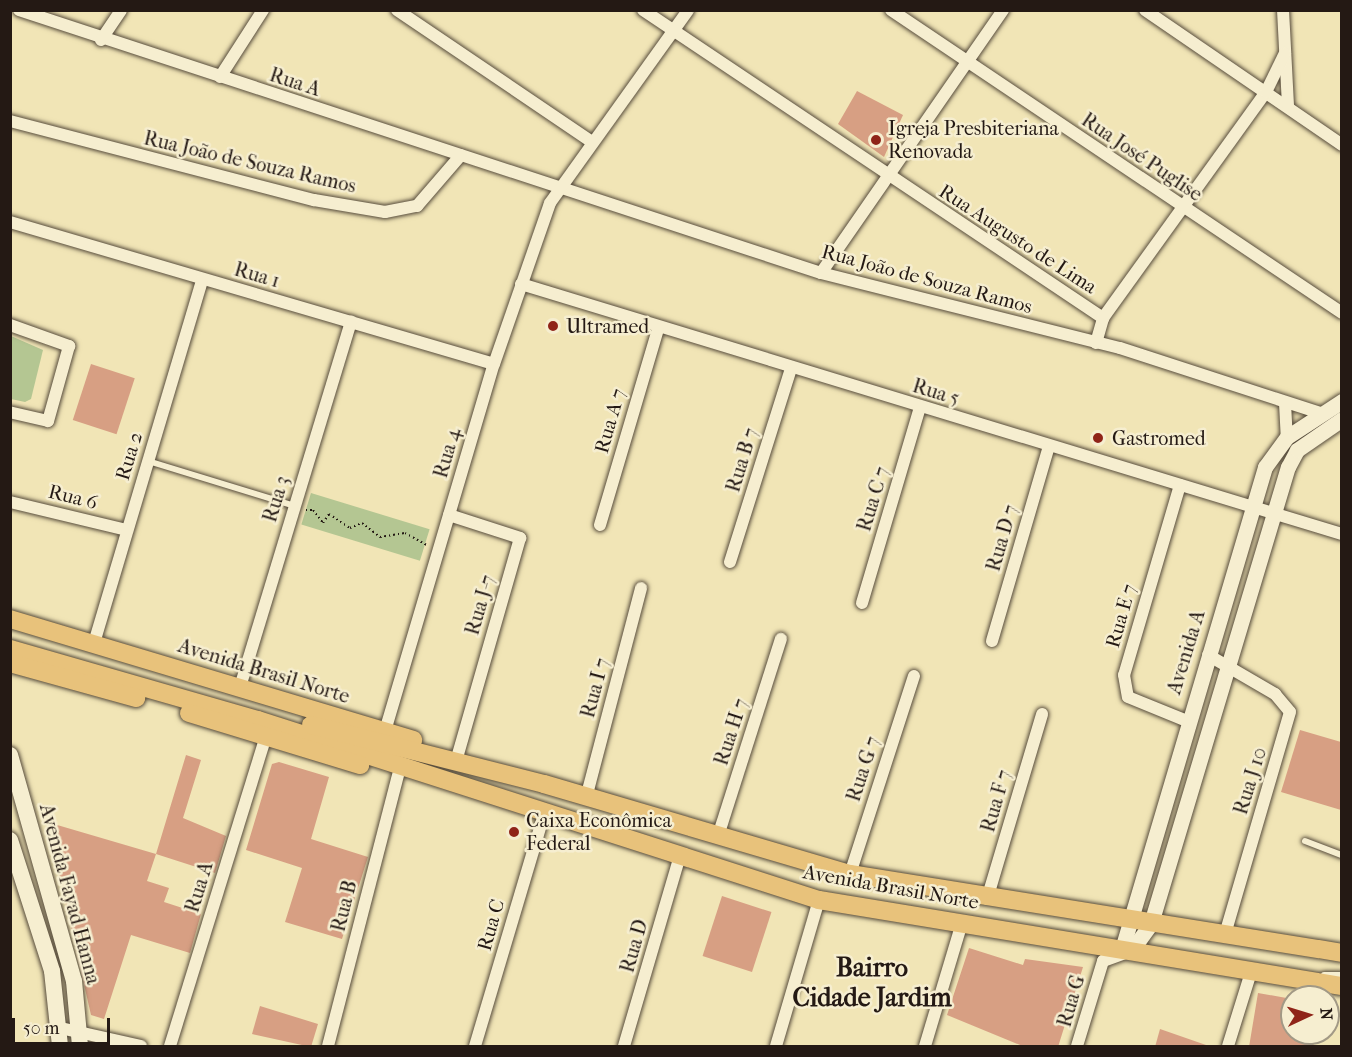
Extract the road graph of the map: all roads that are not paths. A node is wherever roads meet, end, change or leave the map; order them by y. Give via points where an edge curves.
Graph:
1 (19, 10) edge
2 (121, 10) edge
3 (263, 10) edge
4 (397, 10) edge
5 (643, 10) edge
6 (688, 10) edge
7 (891, 10) edge
8 (1003, 10) edge
9 (1145, 10) edge
10 (1283, 10) edge
11 (674, 32) junction
12 (101, 40) junction
13 (1285, 53) junction
14 (967, 63) junction
15 (220, 77) junction
16 (1266, 92) junction
17 (1288, 106) junction
18 (10, 122) edge
19 (592, 142) junction
20 (1341, 145) edge
21 (461, 155) junction
22 (888, 179) junction
23 (559, 190) junction
24 (1183, 208) junction
25 (10, 222) edge
26 (821, 273) junction
27 (202, 280) junction
28 (520, 284) junction
29 (1341, 313) edge
30 (1103, 318) junction
31 (351, 321) junction
32 (10, 325) edge
33 (658, 329) junction
34 (1096, 343) junction
35 (494, 364) junction
36 (791, 369) junction
37 (1341, 401) edge
38 (1285, 402) junction
39 (920, 407) junction
40 (10, 412) edge
41 (1323, 414) junction
42 (1341, 419) edge
43 (1287, 437) junction
44 (1049, 446) junction
45 (148, 461) junction
46 (1180, 485) junction
47 (10, 502) edge
48 (1250, 506) junction
49 (298, 508) junction
50 (1270, 513) junction
51 (449, 515) junction
52 (600, 525) dead end
53 (127, 530) junction
54 (1341, 534) edge
55 (730, 562) dead end
56 (641, 588) dead end
57 (862, 603) dead end
58 (10, 620) edge
59 (10, 637) edge
60 (781, 639) dead end
61 (993, 641) dead end
62 (94, 643) junction
63 (10, 649) edge
64 (1208, 655) junction
65 (10, 663) edge
66 (1230, 668) junction
67 (914, 676) dead end
68 (240, 687) junction
69 (1042, 714) dead end
70 (1187, 721) junction
71 (385, 731) junction
72 (265, 739) junction
73 (10, 754) edge
74 (458, 754) junction
75 (502, 774) junction
76 (398, 775) junction
77 (444, 782) junction
78 (586, 798) junction
79 (544, 814) junction
80 (718, 836) junction
81 (10, 840) edge
82 (1305, 841) dead end
83 (1341, 855) edge
84 (680, 856) junction
85 (850, 874) junction
86 (987, 899) junction
87 (819, 900) junction
88 (1130, 919) junction
89 (1152, 922) junction
90 (962, 923) junction
91 (1225, 934) junction
92 (1291, 945) junction
93 (1126, 950) junction
94 (1341, 953) edge
95 (1341, 962) edge
96 (1251, 972) junction
97 (1341, 975) edge
98 (1294, 979) junction
99 (1341, 986) edge
100 (60, 1028) junction
101 (80, 1029) junction
102 (138, 1046) edge
103 (60, 1047) edge
104 (80, 1047) edge
105 (170, 1047) edge
106 (328, 1047) edge
107 (475, 1047) edge
108 (624, 1047) edge
109 (776, 1047) edge
110 (925, 1047) edge
111 (1077, 1047) edge
112 (1228, 1047) edge

1 - 12 street, Rua A
2 - 12 street
3 - 15 street
4 - 19 street
5 - 11 street, Rua Augusto de Lima
6 - 11 street, Rua 4
7 - 14 street, Rua José Puglise
8 - 14 street
9 - 16 street
10 - 13 street
11 - 19 street, Rua 4
11 - 22 street, Rua Augusto de Lima
12 - 15 street, Rua A
13 - 16 street
13 - 17 street
14 - 22 street
14 - 24 street, Rua José Puglise
15 - 21 street, Rua A
16 - 17 street
16 - 24 street
17 - 20 street
18 - 21 street, Rua João de Souza Ramos via 314,200 385,212 417,206
19 - 23 street, Rua 4
21 - 23 street, Rua A
22 - 26 street
22 - 30 street, Rua Augusto de Lima
23 - 26 street, Rua João de Souza Ramos
23 - 28 street, Rua 4
24 - 29 street, Rua José Puglise
24 - 30 street
25 - 27 street, Rua 1
26 - 34 street, Rua João de Souza Ramos
27 - 31 street, Rua 1
27 - 45 street, Rua 2
28 - 33 street, Rua 5
28 - 35 street, Rua 4
30 - 34 street
31 - 35 street, Rua 1
31 - 49 street, Rua 3
32 - 40 street via 69,346 48,421
33 - 36 street, Rua 5
33 - 52 street, Rua A 7
34 - 38 street, Rua João de Souza Ramos
35 - 51 street, Rua 4
36 - 39 street, Rua 5
36 - 55 street, Rua B 7
37 - 41 street, Avenida A
38 - 41 street, Rua João de Souza Ramos
38 - 43 street
39 - 44 street, Rua 5
39 - 57 street, Rua C 7
41 - 43 street, Avenida A
42 - 50 street via 1297,450
43 - 48 street, Avenida A via 1265,467
44 - 46 street, Rua 5
44 - 61 street, Rua D 7
45 - 49 lane
45 - 53 street, Rua 2
46 - 48 street, Rua 5
46 - 70 street, Rua E 7 via 1124,675 1128,697
47 - 53 street, Rua 6
48 - 50 street, Rua 5
48 - 64 street, Avenida A
49 - 68 street, Rua 3
50 - 54 street, Rua 5
50 - 66 street
51 - 71 street, Rua 4
51 - 74 street, Rua J-7 via 520,537
53 - 62 street, Rua 2
56 - 78 street, Rua I 7
58 - 62 main road, Avenida Brasil Norte
59 - 75 main road, Avenida Brasil Norte via 253,709
60 - 80 street, Rua H 7
62 - 68 main road, Avenida Brasil Norte
63 - 77 main road, Avenida Brasil Norte via 258,720
64 - 66 street
64 - 70 street, Avenida A
65 - 72 main road, Avenida Brasil Norte
66 - 89 street
66 - 91 street, Rua J 10 via 1275,694 1290,712
67 - 85 street, Rua G 7
68 - 71 main road, Avenida Brasil Norte
69 - 86 street, Rua F 7
70 - 88 street, Avenida A
71 - 74 main road, Avenida Brasil Norte
72 - 76 main road, Avenida Brasil Norte
72 - 105 street, Rua A
73 - 101 main road, Avenida Fayad Hanna via 74,981
74 - 75 main road, Avenida Brasil Norte
75 - 78 main road, Avenida Brasil Norte
76 - 77 main road, Avenida Brasil Norte
76 - 106 street, Rua B
77 - 79 main road, Avenida Brasil Norte
78 - 80 main road, Avenida Brasil Norte
79 - 84 main road, Avenida Brasil Norte
79 - 107 street, Rua C
80 - 85 main road, Avenida Brasil Norte
81 - 100 main road, Avenida Fayad Hanna via 52,971
82 - 83 lane
84 - 87 main road, Avenida Brasil Norte
84 - 108 street, Rua D
85 - 86 main road, Avenida Brasil Norte
86 - 88 main road, Avenida Brasil Norte
87 - 90 main road, Avenida Brasil Norte
87 - 109 street
88 - 89 main road, Avenida Brasil Norte
88 - 93 street, Avenida A
89 - 91 main road, Avenida Brasil Norte
89 - 93 street
90 - 93 main road, Avenida Brasil Norte
90 - 110 street
91 - 92 main road, Avenida Brasil Norte
92 - 94 main road, Avenida Brasil Norte
92 - 95 lane
93 - 96 main road, Avenida Brasil Norte
93 - 111 street, Rua G via 1103,961
96 - 98 main road, Avenida Brasil Norte
96 - 112 street
97 - 98 lane
98 - 99 main road, Avenida Brasil Norte
100 - 101 street
100 - 103 main road, Avenida Fayad Hanna
101 - 102 street
101 - 104 main road, Avenida Fayad Hanna

